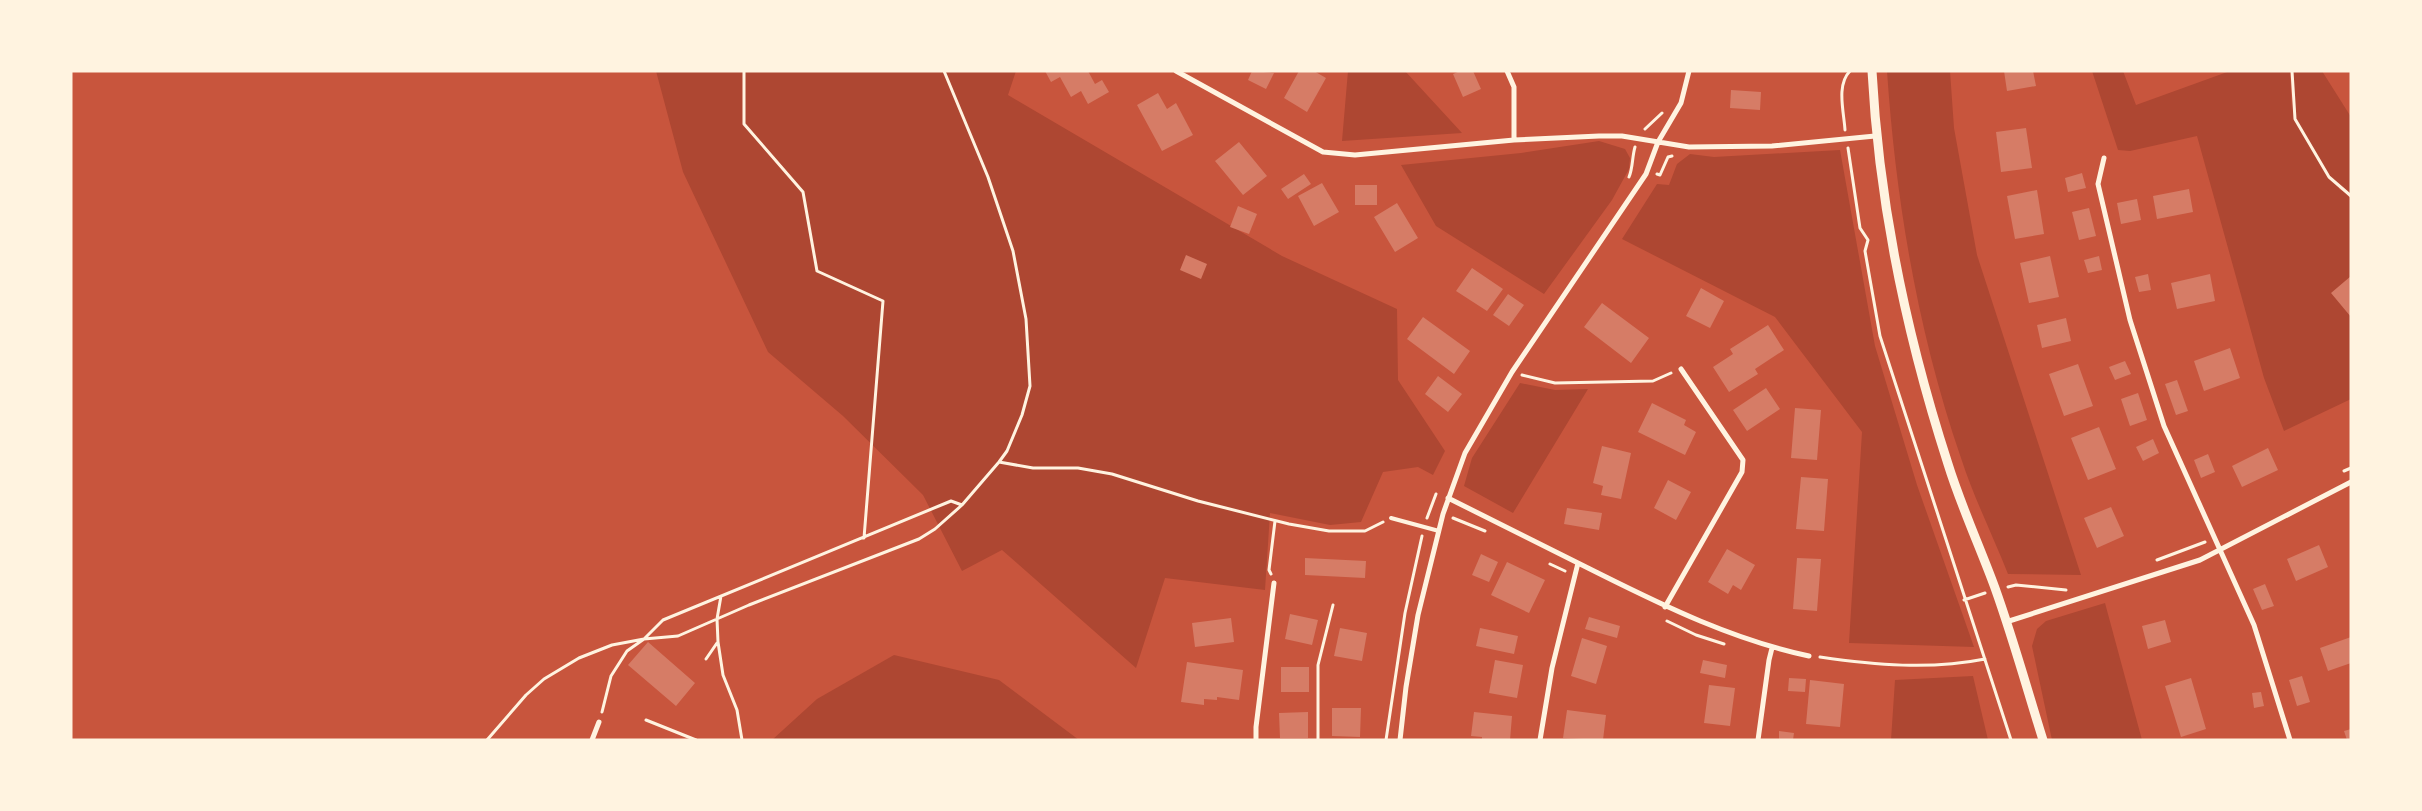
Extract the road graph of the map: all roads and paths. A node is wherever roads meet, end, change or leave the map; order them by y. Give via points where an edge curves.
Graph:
1 (744, 71) edge
2 (944, 71) edge
3 (1176, 71) edge
4 (1507, 71) edge
5 (1689, 71) edge
6 (1850, 71) edge
7 (1872, 71) edge
8 (2292, 71) edge
9 (1875, 136) junction
10 (1846, 139) junction
11 (1514, 140) junction
12 (1658, 142) junction
13 (2104, 158) dead end
14 (2351, 196) edge
15 (1681, 370) joint
16 (1512, 372) junction
17 (999, 462) junction
18 (2351, 482) edge
19 (1448, 498) junction
20 (962, 505) junction
21 (1391, 518) joint
22 (1275, 521) junction
23 (1439, 531) junction
24 (864, 538) junction
25 (2214, 539) junction
26 (2220, 551) junction
27 (1578, 563) junction
28 (2150, 563) dead end
29 (1274, 583) joint
30 (2076, 589) dead end
31 (1996, 590) junction
32 (721, 596) junction
33 (1964, 600) junction
34 (1333, 605) dead end
35 (1665, 607) junction
36 (717, 619) junction
37 (2006, 622) junction
38 (644, 639) junction
39 (718, 642) junction
40 (1772, 648) junction
41 (1809, 656) joint
42 (706, 659) dead end
43 (1985, 659) junction
44 (646, 720) dead end
45 (599, 722) joint
46 (488, 740) edge
47 (592, 740) edge
48 (696, 740) edge
49 (742, 740) edge
50 (1256, 740) edge
51 (1318, 740) edge
52 (1400, 740) edge
53 (1540, 740) edge
54 (1758, 740) edge
55 (2011, 740) edge
56 (2043, 740) edge
57 (2290, 740) edge

1 - 24 path via 744,124 803,192 817,270 883,301
2 - 17 path via 988,177 1013,251 1026,319 1030,386 1022,415
3 - 11 street via 1323,152 1355,154
4 - 11 street via 1514,87
5 - 12 street via 1680,103
6 - 10 path via 1845,76 1842,89
7 - 9 street
8 - 14 path via 2295,119 2329,177
9 - 10 street
9 - 31 street via 1888,226 1916,354 1948,466
10 - 12 street via 1772,146 1689,147
10 - 33 path via 1860,228 1868,240 1865,251 1880,336
11 - 12 street via 1614,136
12 - 16 street via 1646,174
13 - 25 street via 2098,184 2130,320 2164,426
15 - 16 path via 1653,380 1555,383
15 - 35 street via 1743,460 1742,472
16 - 19 street via 1465,453
17 - 20 path
17 - 22 path via 1112,474
18 - 26 street
19 - 23 street
19 - 27 street
20 - 24 path via 951,501
20 - 36 path via 919,539
21 - 22 path via 1365,531 1329,531
21 - 23 lane
22 - 29 path via 1269,570
23 - 52 street via 1418,615
24 - 32 path
25 - 26 street
25 - 28 path
26 - 37 street
26 - 57 street via 2254,626
27 - 35 street
27 - 53 street via 1552,668
29 - 50 street
30 - 31 path via 2016,585
31 - 33 path
31 - 37 street
32 - 36 path
32 - 38 path via 663,620
33 - 43 path
34 - 51 path via 1318,665
35 - 40 street
36 - 38 path via 678,636
36 - 39 path
37 - 56 street
38 - 45 path via 627,650 611,676
38 - 46 path via 612,645 565,665 526,695
39 - 42 path
39 - 49 path via 723,675 737,710
40 - 41 street
40 - 54 street
41 - 43 path via 1880,665 1945,665
43 - 55 path
44 - 48 path
45 - 47 street

